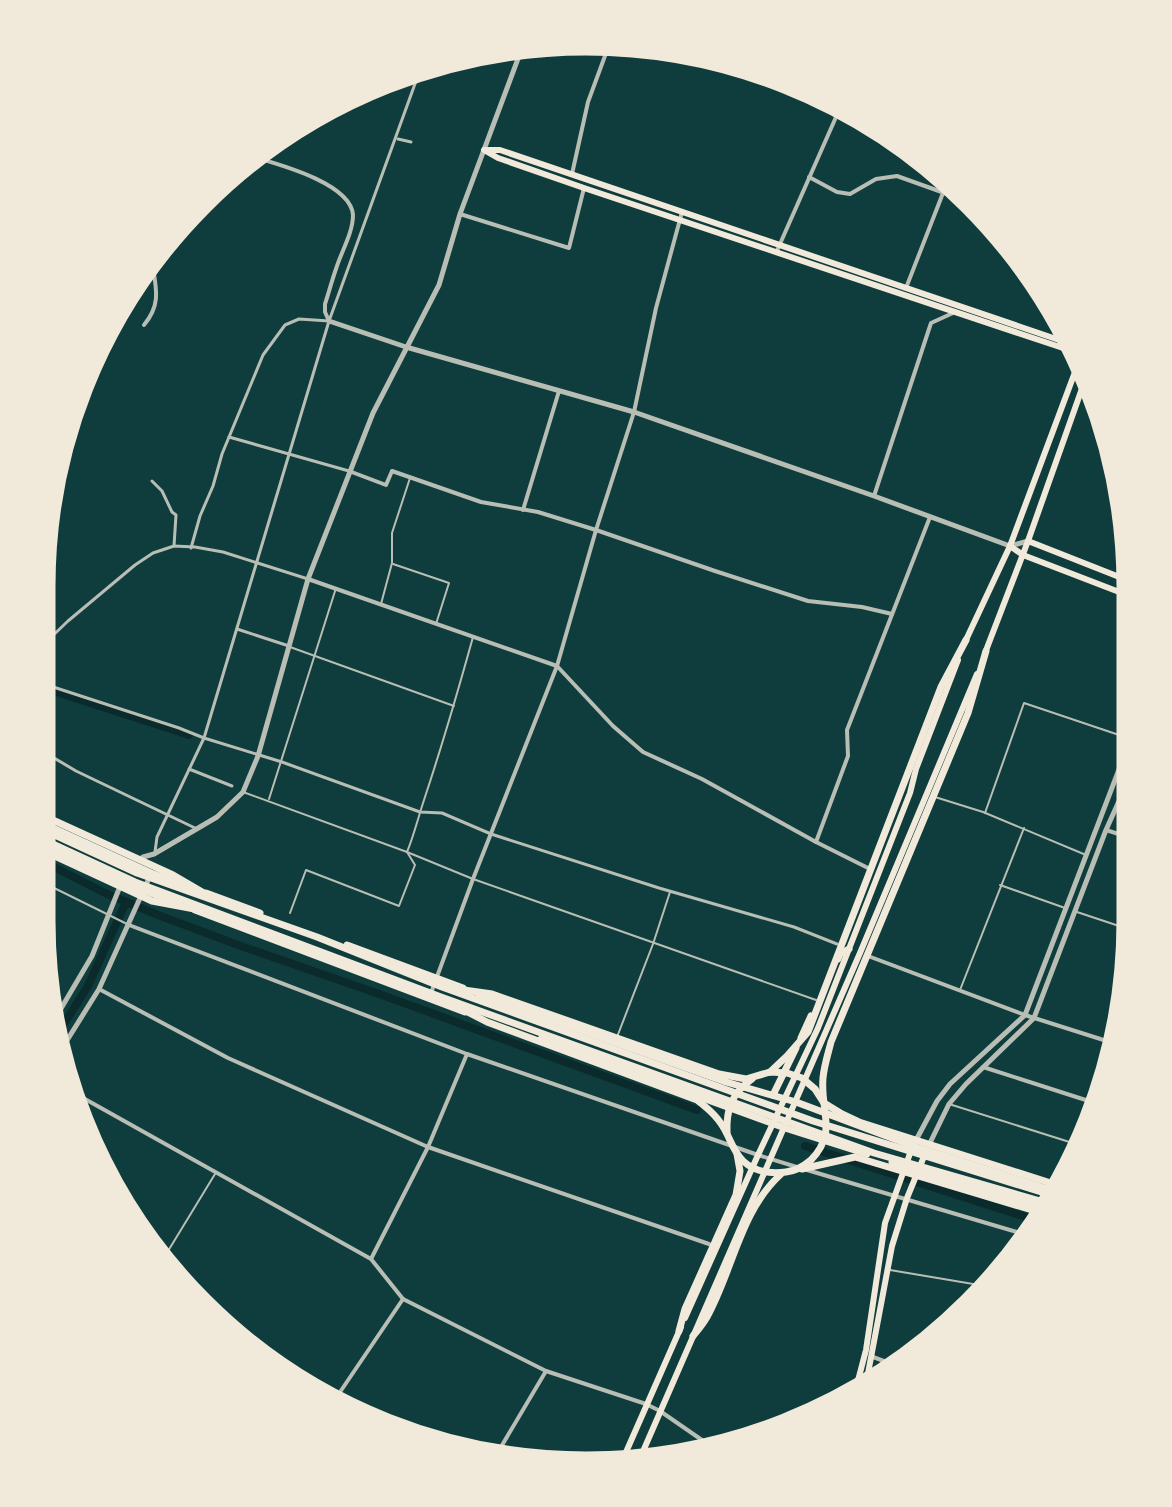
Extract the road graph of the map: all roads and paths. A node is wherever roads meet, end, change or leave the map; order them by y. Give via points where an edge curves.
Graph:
1 (605, 55) edge
2 (518, 59) edge
3 (416, 82) edge
4 (836, 117) edge
5 (398, 139) dead end
6 (411, 142) dead end
7 (484, 150) junction
8 (267, 161) edge
9 (571, 175) junction
10 (809, 177) junction
11 (584, 188) junction
12 (943, 193) joint
13 (682, 212) junction
14 (460, 214) junction
15 (680, 220) junction
16 (779, 245) junction
17 (776, 253) junction
18 (154, 276) edge
19 (906, 288) junction
20 (953, 313) junction
21 (329, 321) junction
22 (144, 325) dead end
23 (1057, 339) edge
24 (406, 347) junction
25 (1061, 348) edge
26 (1074, 374) edge
27 (560, 390) junction
28 (1081, 391) edge
29 (634, 412) junction
30 (229, 437) junction
31 (289, 455) junction
32 (349, 471) junction
33 (410, 478) junction
34 (152, 481) dead end
35 (874, 496) junction
36 (523, 510) junction
37 (930, 517) junction
38 (596, 530) junction
39 (1028, 541) junction
40 (174, 546) junction
41 (1010, 546) junction
42 (191, 548) junction
43 (1023, 555) junction
44 (256, 563) junction
45 (392, 563) junction
46 (1118, 576) edge
47 (308, 579) junction
48 (336, 588) junction
49 (1118, 592) edge
50 (381, 604) junction
51 (892, 614) junction
52 (436, 624) junction
53 (237, 629) junction
54 (54, 634) edge
55 (473, 637) junction
56 (966, 640) junction
57 (289, 646) junction
58 (986, 651) junction
59 (315, 656) junction
60 (557, 666) junction
61 (54, 687) edge
62 (454, 705) junction
63 (1118, 735) edge
64 (204, 738) junction
65 (258, 756) junction
66 (54, 758) edge
67 (282, 762) junction
68 (189, 769) junction
69 (1118, 773) edge
70 (232, 786) dead end
71 (243, 792) junction
72 (926, 796) junction
73 (268, 800) junction
74 (1118, 803) edge
75 (420, 812) junction
76 (985, 813) junction
77 (167, 815) junction
78 (54, 821) edge
79 (1024, 828) junction
80 (54, 829) edge
81 (196, 829) junction
82 (1106, 830) junction
83 (491, 834) junction
84 (1118, 834) edge
85 (54, 835) edge
86 (816, 842) junction
87 (54, 845) edge
88 (54, 849) edge
89 (407, 852) junction
90 (154, 854) junction
91 (1087, 855) junction
92 (54, 856) edge
93 (133, 865) junction
94 (870, 869) dead end
95 (151, 873) junction
96 (473, 879) junction
97 (123, 882) junction
98 (1000, 885) junction
99 (54, 889) edge
100 (144, 891) junction
101 (670, 892) junction
102 (225, 904) junction
103 (1066, 909) junction
104 (1074, 911) junction
105 (290, 913) dead end
106 (221, 914) junction
107 (109, 915) junction
108 (130, 923) junction
109 (1118, 926) edge
110 (653, 944) junction
111 (837, 944) dead end
112 (849, 949) junction
113 (860, 953) junction
114 (436, 979) junction
115 (442, 987) junction
116 (99, 989) junction
117 (960, 990) junction
118 (441, 997) junction
119 (428, 999) junction
120 (816, 1000) dead end
121 (62, 1008) edge
122 (1025, 1015) junction
123 (1034, 1018) junction
124 (67, 1040) edge
125 (1104, 1041) edge
126 (615, 1042) junction
127 (466, 1054) junction
128 (983, 1066) junction
129 (770, 1072) junction
130 (754, 1077) junction
131 (774, 1095) junction
132 (785, 1098) junction
133 (85, 1099) edge
134 (1087, 1100) edge
135 (796, 1102) junction
136 (824, 1102) junction
137 (949, 1104) junction
138 (773, 1123) junction
139 (784, 1128) junction
140 (727, 1133) junction
141 (1070, 1142) edge
142 (913, 1146) junction
143 (428, 1147) junction
144 (927, 1150) junction
145 (736, 1153) junction
146 (758, 1155) junction
147 (771, 1159) junction
148 (904, 1169) junction
149 (787, 1172) junction
150 (917, 1173) junction
151 (215, 1174) junction
152 (1049, 1183) edge
153 (1046, 1188) edge
154 (896, 1191) junction
155 (1043, 1193) edge
156 (908, 1195) junction
157 (1038, 1201) edge
158 (1034, 1208) edge
159 (1034, 1208) edge
160 (1017, 1232) edge
161 (709, 1244) dead end
162 (168, 1250) edge
163 (371, 1259) junction
164 (888, 1269) junction
165 (974, 1284) edge
166 (403, 1299) junction
167 (679, 1331) junction
168 (693, 1336) junction
169 (873, 1357) junction
170 (884, 1361) edge
171 (546, 1371) junction
172 (869, 1371) edge
173 (859, 1378) edge
174 (342, 1393) edge
175 (646, 1404) junction
176 (660, 1411) junction
177 (702, 1440) edge
178 (502, 1446) edge
179 (644, 1449) edge
180 (626, 1451) edge

1 - 9 street via 588,102
2 - 7 street
3 - 21 street
4 - 10 street
5 - 6 street
7 - 9 main road via 500,150
7 - 11 main road
7 - 14 street
8 - 21 street via 322,182 342,195 352,208 352,223 325,304
9 - 13 main road
10 - 12 street via 837,192 850,194 876,179 897,176
10 - 16 street
11 - 14 street via 569,248
11 - 15 main road
12 - 19 street
13 - 15 street
13 - 16 main road
14 - 24 street via 439,285
15 - 17 main road
15 - 29 street
16 - 17 street
16 - 19 main road
17 - 20 main road
18 - 22 street via 158,298
19 - 23 main road
20 - 25 main road
20 - 35 street via 931,323
21 - 24 street
21 - 30 street via 299,319 285,325 263,355
21 - 31 street
24 - 27 street
24 - 32 street
26 - 41 main road
27 - 29 street
27 - 36 street
28 - 39 main road
29 - 35 street
29 - 38 street
30 - 31 street
30 - 42 street
31 - 32 street
31 - 44 street
32 - 33 street via 386,485 392,471
32 - 47 street
33 - 36 street via 481,502
33 - 45 lane via 392,533
34 - 40 street via 176,515
35 - 37 street
36 - 38 street
37 - 41 street
37 - 51 street
38 - 51 street via 808,601
38 - 60 street
39 - 41 street
39 - 43 main road
39 - 46 main road
40 - 42 street
40 - 54 street via 135,565
41 - 43 main road
41 - 56 main road
42 - 44 street via 223,552
43 - 49 main road
43 - 58 main road
44 - 47 street
44 - 53 street
45 - 50 lane
45 - 52 lane via 449,583
47 - 48 street
47 - 57 street
48 - 50 street
48 - 59 lane
50 - 52 street
51 - 86 street via 847,730 848,756
52 - 55 street
53 - 57 street
53 - 64 street
55 - 60 street
55 - 62 lane
56 - 112 main road
56 - 129 main road via 941,687 808,1032
57 - 59 lane
57 - 65 street
58 - 72 main road
58 - 136 main road via 968,713 831,1042 823,1078
59 - 62 lane
59 - 67 lane
60 - 83 street
60 - 86 street via 642,752 702,779
61 - 64 street
62 - 75 lane
63 - 76 lane via 1024,703
64 - 65 street
64 - 68 street
65 - 67 street
65 - 71 street
66 - 77 street
67 - 73 lane
67 - 75 street
68 - 70 street
68 - 77 street
69 - 91 street
71 - 73 lane
71 - 81 street via 218,817
72 - 76 lane
72 - 113 main road
73 - 89 lane
74 - 82 street
75 - 83 street via 442,813
75 - 89 lane
76 - 79 lane
77 - 81 street
77 - 90 street
78 - 102 main road via 173,875
79 - 91 lane
79 - 98 lane
80 - 93 main road
81 - 90 street
82 - 84 street
82 - 104 street
83 - 96 street
83 - 101 street
85 - 102 main road via 137,873
86 - 94 street
87 - 106 main road via 135,882
88 - 97 main road
89 - 96 lane
89 - 105 lane via 415,866 399,906 306,870
90 - 93 street
90 - 95 street
91 - 103 street
92 - 106 main road via 152,901
93 - 95 main road
93 - 97 street
95 - 100 street
95 - 114 main road
96 - 110 lane
96 - 114 street
97 - 100 main road
97 - 107 street
98 - 103 lane
98 - 117 lane
99 - 107 lane
100 - 108 street
100 - 119 main road
101 - 110 lane
101 - 111 street via 794,927
102 - 115 main road
103 - 122 street
104 - 109 lane
104 - 123 street
106 - 118 main road
107 - 108 lane
107 - 121 street via 92,956
108 - 116 street
108 - 127 street
110 - 120 lane
110 - 126 lane
112 - 131 main road via 840,954
112 - 132 main road
113 - 117 street
113 - 135 main road
114 - 119 street
114 - 126 main road
115 - 130 main road via 492,994 719,1074
115 - 155 main road via 813,1121
116 - 124 street
116 - 143 street via 228,1058
117 - 122 street
118 - 140 main road via 486,1022 696,1100 714,1113
118 - 157 main road via 874,1153
119 - 138 main road
122 - 123 street
122 - 142 street via 950,1084 932,1108
123 - 125 street
123 - 128 street
126 - 131 main road
127 - 143 street
127 - 146 street
128 - 134 street
128 - 137 street
129 - 130 main road
129 - 136 main road via 802,1078
130 - 140 main road via 731,1101
131 - 132 main road
132 - 135 main road
132 - 138 main road
133 - 151 street
135 - 139 main road
135 - 142 main road
136 - 149 main road via 828,1120 822,1145 806,1164
136 - 152 main road via 859,1122
137 - 141 lane
137 - 144 street
138 - 139 main road
138 - 146 main road
139 - 147 main road
139 - 148 main road
140 - 145 main road
142 - 144 main road
142 - 148 main road
143 - 161 street
143 - 163 street
144 - 150 main road
144 - 153 main road
145 - 149 main road via 758,1170
145 - 167 main road via 740,1171 736,1195
146 - 147 street
146 - 167 main road
147 - 154 street
147 - 168 main road
148 - 150 main road
148 - 154 main road
149 - 158 main road via 855,1157
149 - 168 main road via 769,1185 757,1202 707,1317
150 - 156 main road
150 - 159 main road
151 - 162 lane
151 - 163 street
154 - 156 street
154 - 173 main road via 885,1223
156 - 160 street
156 - 164 main road
163 - 166 street
164 - 165 lane
164 - 169 main road
166 - 171 street
166 - 174 street
167 - 175 main road
168 - 176 main road
169 - 170 street
169 - 172 main road
171 - 175 street
171 - 178 street
175 - 176 street
175 - 180 main road
176 - 177 street
176 - 179 main road

